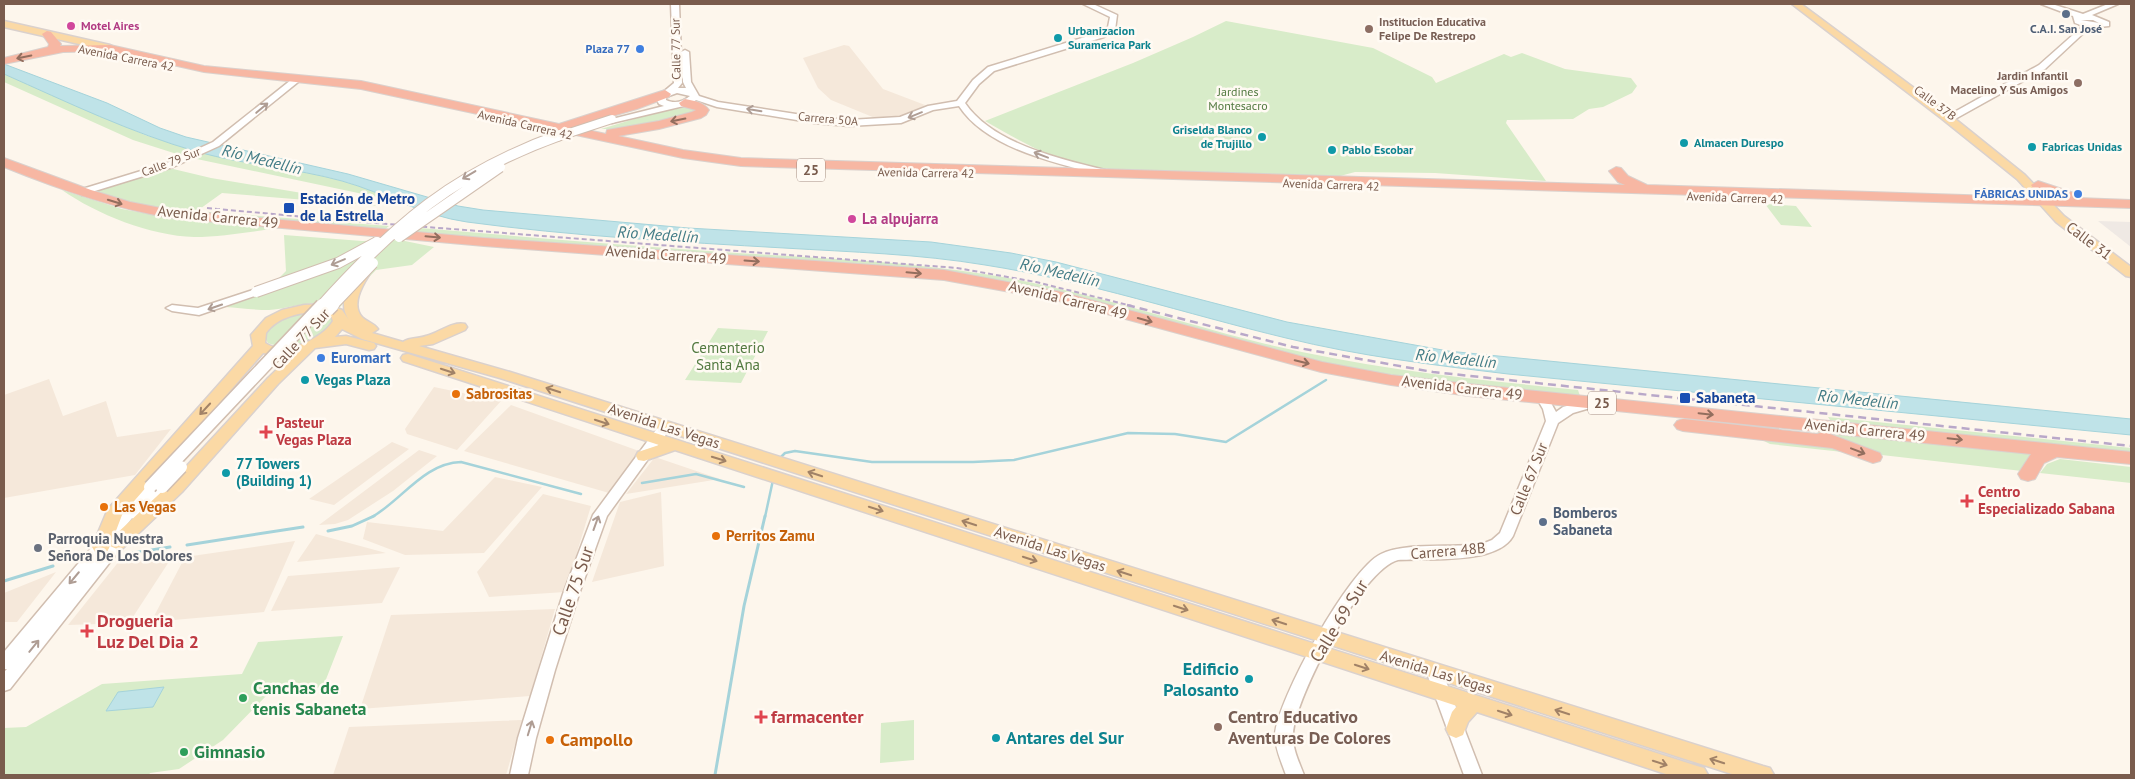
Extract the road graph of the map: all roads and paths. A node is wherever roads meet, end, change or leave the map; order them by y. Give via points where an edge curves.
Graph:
1 (675, 4) edge
2 (682, 4) edge
3 (1087, 4) edge
4 (1796, 4) edge
5 (1803, 4) edge
6 (2045, 4) edge
7 (2114, 4) edge
8 (2087, 22) junction
9 (4, 24) edge
10 (46, 34) junction
11 (70, 44) junction
12 (44, 53) junction
13 (4, 61) edge
14 (263, 77) junction
15 (297, 80) junction
16 (665, 95) junction
17 (688, 99) junction
18 (962, 104) junction
19 (1952, 117) junction
20 (614, 120) junction
21 (560, 127) junction
22 (589, 133) junction
23 (4, 162) edge
24 (1030, 171) junction
25 (1105, 173) junction
26 (999, 175) junction
27 (1258, 177) junction
28 (1586, 178) dead end
29 (45, 179) junction
30 (1295, 184) junction
31 (2034, 185) junction
32 (1658, 190) junction
33 (82, 192) junction
34 (56, 197) dead end
35 (1904, 197) junction
36 (2008, 200) junction
37 (1864, 202) junction
38 (2124, 204) edge
39 (2053, 205) junction
40 (2131, 210) edge
41 (396, 230) junction
42 (2131, 263) edge
43 (2131, 273) edge
44 (362, 275) junction
45 (172, 308) dead end
46 (340, 318) junction
47 (460, 327) dead end
48 (409, 343) junction
49 (313, 344) junction
50 (367, 345) junction
51 (261, 346) junction
52 (444, 358) junction
53 (291, 362) junction
54 (230, 382) junction
55 (274, 382) junction
56 (1542, 397) junction
57 (1595, 402) junction
58 (1656, 408) junction
59 (1552, 421) junction
60 (1780, 421) junction
61 (1683, 425) junction
62 (666, 426) junction
63 (1735, 431) junction
64 (1706, 438) dead end
65 (656, 440) junction
66 (1834, 442) junction
67 (1762, 444) dead end
68 (674, 445) junction
69 (2055, 450) junction
70 (644, 456) junction
71 (1873, 457) dead end
72 (2131, 458) edge
73 (775, 469) junction
74 (2028, 474) dead end
75 (156, 487) junction
76 (1506, 536) joint
77 (117, 543) junction
78 (101, 546) junction
79 (1386, 558) joint
80 (1320, 644) junction
81 (4, 663) edge
82 (1434, 671) junction
83 (4, 684) edge
84 (1442, 693) junction
85 (1473, 703) junction
86 (1456, 729) junction
87 (519, 775) edge
88 (1295, 775) edge
89 (1473, 775) edge
90 (1697, 775) edge
91 (1763, 775) edge

1 - 16 street, Calle 77 Sur via 678,83
2 - 17 street, Calle 77 Sur
3 - 18 street via 1114,17 1112,28 1100,35 991,69 976,82
4 - 31 main road, Calle 37B
5 - 19 main road, Calle 37B
6 - 8 street via 2067,10
7 - 8 street via 2087,14
8 - 19 street via 2042,67
9 - 10 main road
10 - 11 main road
10 - 12 highway via 55,44 53,49
11 - 12 highway, 25
11 - 14 highway, Avenida Carrera 42 / 25 via 193,71
11 - 14 highway, Avenida Carrera 42 / 25 via 110,48 196,67 234,70
12 -> 13 highway, 25
14 - 15 highway, Avenida Carrera 42 / 25
15 - 21 highway, Avenida Carrera 42 / 25 via 362,85
15 - 26 highway, Avenida Carrera 42 / 25 via 362,90 713,164 754,169
33 -> 15 street, Calle 79 Sur via 195,155 225,139
16 - 17 street via 680,90
16 - 17 street via 665,104
16 - 20 street, Calle 77 Sur via 644,109
16 - 21 highway
18 -> 17 street, Carrera 50A via 930,108 901,120 849,123
17 - 20 street, Calle 77 Sur
17 -> 22 highway via 702,112 694,117 629,132
25 -> 18 street via 1060,162 1023,148 968,117
19 - 31 main road, Calle 37B
20 -> 41 street, Calle 77 Sur, bridge via 556,136 488,165 441,193
20 - 44 street, Calle 77 Sur, bridge via 547,144 493,171 406,231
21 - 22 highway, Avenida Carrera 42 / 25
22 - 24 highway, Avenida Carrera 42 / 25 via 726,160
23 - 29 highway, Avenida Carrera 49 / 25
24 - 25 highway, Avenida Carrera 42 / 25
24 - 26 highway
25 - 27 highway, Avenida Carrera 42 / 25
26 - 30 highway, Avenida Carrera 42 / 25
27 - 30 highway
27 - 32 highway, Avenida Carrera 42 / 25
28 - 32 highway via 1620,175
29 - 33 highway, Avenida Carrera 49 / 25
29 - 34 highway
30 - 37 highway, Avenida Carrera 42 / 25
31 - 36 highway via 2028,195
31 - 38 highway via 2069,196
31 - 39 main road, Calle 37B
32 - 35 highway, Avenida Carrera 42 / 25
33 -> 56 highway, Avenida Carrera 49 / 25 via 130,206 197,216 960,278 1061,297 1329,368 1430,385
35 - 36 highway, Avenida Carrera 42 / 25
35 - 37 highway
36 - 39 highway, Avenida Carrera 42 / 25
37 - 39 highway, Avenida Carrera 42 / 25
38 - 39 highway, Avenida Carrera 42 / 25
39 - 40 highway, Avenida Carrera 42 / 25
39 - 42 main road, Calle 31
39 - 43 main road, Calle 31 via 2060,219
41 -> 45 street, bridge via 338,262 256,292 198,312
41 - 75 street, Calle 77 Sur, bridge via 338,287
44 - 48 main road via 351,297 352,314 359,323
44 - 75 street, Calle 77 Sur, bridge
46 - 49 main road via 335,330
46 - 51 main road, Avenida Las Vegas via 331,309 289,312 262,329 257,341
46 - 52 main road, Avenida Las Vegas via 348,327 367,336
47 - 48 main road via 438,338
48 - 52 main road
49 - 50 main road, Avenida Las Vegas via 346,340
49 - 51 main road, Avenida Las Vegas via 276,351
49 - 53 main road
50 - 53 main road via 330,347
50 -> 65 main road, Avenida Las Vegas
51 - 54 main road
62 -> 52 main road, Avenida Las Vegas
53 - 55 main road
54 - 55 main road via 246,373 262,370 275,376
54 -> 78 main road via 114,513
55 - 77 main road via 176,488
56 - 57 highway, Avenida Carrera 49 / 25
56 - 59 street
57 - 58 highway, Avenida Carrera 49 / 25
57 - 59 street via 1568,410
58 -> 60 highway, Avenida Carrera 49 / 25
58 - 61 highway
59 - 76 street, Calle 67 Sur
60 - 63 highway
60 - 66 highway
60 -> 69 highway, Avenida Carrera 49 / 25
61 - 63 highway
61 - 64 highway
62 - 65 street, Calle 75 Sur
62 - 73 main road, Avenida Las Vegas
63 - 66 highway
63 - 67 highway
65 - 68 main road, Avenida Las Vegas
65 - 70 street, Calle 75 Sur
66 -> 71 highway
68 - 70 main road
68 -> 73 main road, Avenida Las Vegas
69 - 72 highway, Avenida Carrera 49 / 25
69 - 74 highway via 2037,459
87 -> 70 street, Calle 75 Sur via 547,670 600,515
73 - 80 main road, Avenida Las Vegas
75 - 77 street, Calle 77 Sur
75 - 78 street, Calle 77 Sur
76 - 79 street, Carrera 48B via 1497,546 1488,549
83 -> 77 street, Calle 77 Sur
78 -> 81 street, Calle 77 Sur
79 - 80 street, Calle 69 Sur via 1372,569
80 - 82 main road, Avenida Las Vegas
80 -> 84 main road, Avenida Las Vegas
80 - 88 street, Calle 69 Sur via 1284,734
82 - 84 street
91 -> 82 main road, Avenida Las Vegas
84 - 85 main road, Avenida Las Vegas
84 - 86 street
85 - 86 main road via 1458,718
85 -> 90 main road, Avenida Las Vegas
86 - 89 street

